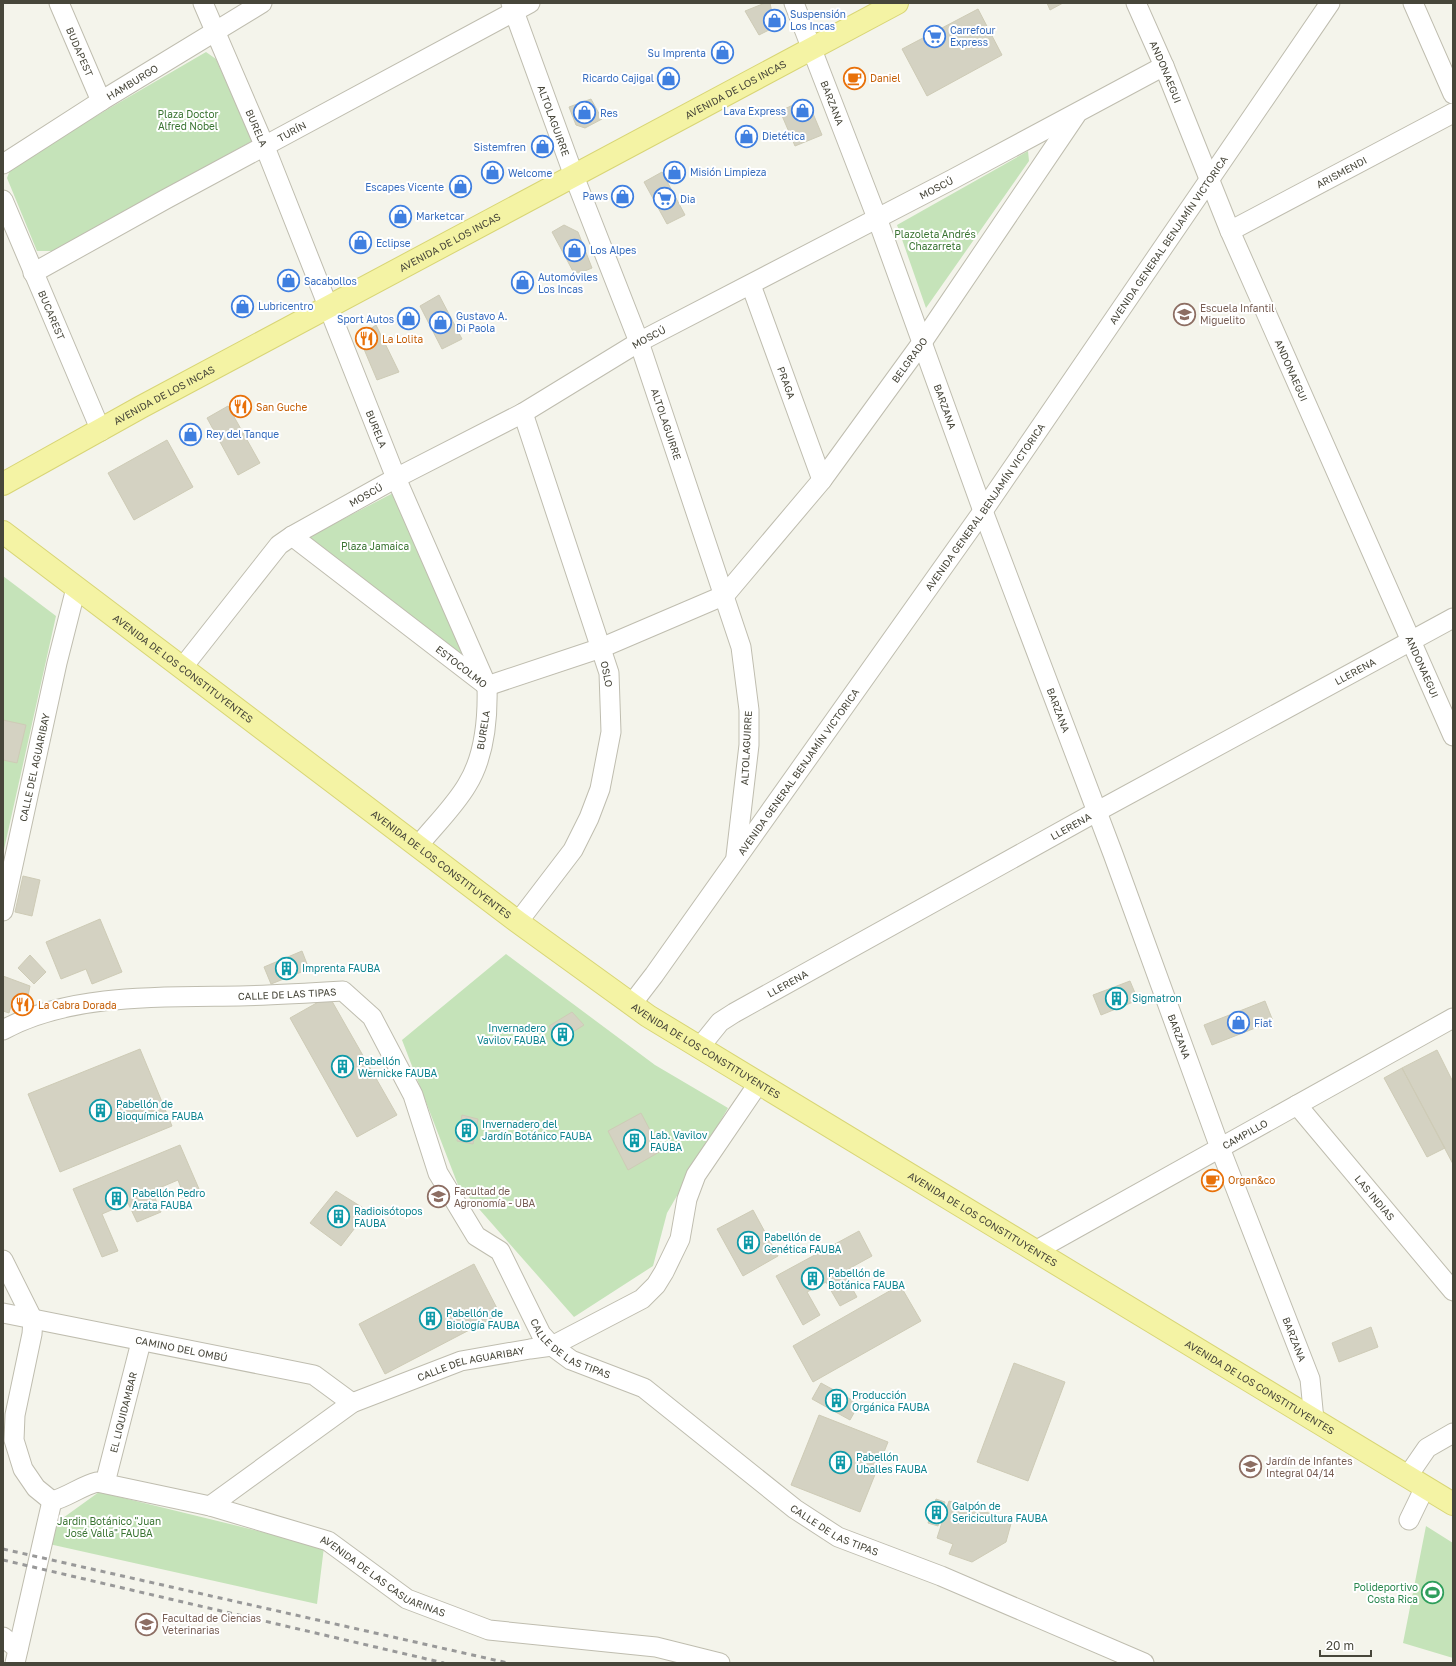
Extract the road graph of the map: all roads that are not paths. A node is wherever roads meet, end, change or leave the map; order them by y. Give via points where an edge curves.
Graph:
1 (59, 3) edge
2 (203, 3) edge
3 (262, 3) edge
4 (794, 3) edge
5 (897, 3) edge
6 (1136, 3) edge
7 (1330, 3) edge
8 (1413, 3) edge
9 (518, 6) edge
10 (215, 32) junction
11 (811, 49) junction
12 (1164, 66) junction
13 (1453, 94) edge
14 (101, 101) junction
15 (1078, 113) junction
16 (1453, 113) edge
17 (265, 147) junction
18 (3, 164) edge
19 (574, 176) junction
20 (1208, 179) junction
21 (3, 200) edge
22 (877, 218) junction
23 (1230, 231) junction
24 (33, 273) junction
25 (751, 285) junction
26 (328, 309) junction
27 (923, 341) junction
28 (640, 342) junction
29 (523, 414) junction
30 (101, 430) junction
31 (396, 478) junction
32 (822, 480) junction
33 (3, 484) edge
34 (983, 510) junction
35 (3, 532) edge
36 (292, 536) junction
37 (76, 588) junction
38 (725, 595) junction
39 (1453, 618) edge
40 (1411, 640) junction
41 (600, 648) junction
42 (182, 668) junction
43 (486, 686) junction
44 (1453, 736) edge
45 (1096, 812) junction
46 (418, 846) junction
47 (735, 860) junction
48 (3, 911) edge
49 (518, 922) junction
50 (631, 1005) junction
51 (1453, 1018) edge
52 (3, 1030) edge
53 (699, 1048) junction
54 (758, 1084) junction
55 (1297, 1105) junction
56 (1220, 1148) junction
57 (1037, 1250) junction
58 (3, 1260) edge
59 (1453, 1290) edge
60 (3, 1313) edge
61 (33, 1320) junction
62 (141, 1342) junction
63 (552, 1346) junction
64 (352, 1403) junction
65 (1314, 1420) junction
66 (1453, 1433) edge
67 (1416, 1482) junction
68 (105, 1483) junction
69 (52, 1501) junction
70 (1453, 1504) edge
71 (210, 1506) junction
72 (1409, 1520) dead end
73 (3, 1637) edge
74 (17, 1656) edge
75 (720, 1663) edge
76 (1144, 1663) edge

1 - 14 street, BUDAPEST
2 - 10 street, BURELA
3 - 10 street, HAMBURGO
4 - 11 street, BARZANA
5 - 11 main road, AVENIDA DE LOS INCAS
6 - 12 street, ANDONAEGUI
7 - 20 street, AVENIDA GENERAL BENJAMÍN VICTORICA
8 - 13 street
9 - 17 street, TURÍN
9 - 19 street, ALTOLAGUIRRE
10 - 14 street, HAMBURGO
10 - 17 street, BURELA
11 - 19 main road, AVENIDA DE LOS INCAS
11 - 22 street, BARZANA
12 - 15 street, MOSCÚ
12 - 20 street, ANDONAEGUI
14 - 18 street, HAMBURGO
15 - 22 street, MOSCÚ
15 - 27 street, BELGRADO
16 - 23 street, ARISMENDI
17 - 24 street, TURÍN
17 - 26 street, BURELA
19 - 26 main road, AVENIDA DE LOS INCAS
19 - 28 street, ALTOLAGUIRRE
20 - 23 street, ANDONAEGUI
20 - 34 street, AVENIDA GENERAL BENJAMÍN VICTORICA
21 - 24 street, BUCAREST
22 - 25 street, MOSCÚ
22 - 27 street, BARZANA
23 - 40 street, ANDONAEGUI
24 - 30 street, BUCAREST
25 - 28 street, MOSCÚ
25 - 32 street, PRAGA
26 - 30 main road, AVENIDA DE LOS INCAS
26 - 31 street, BURELA
27 - 32 street, BELGRADO
27 - 34 street, BARZANA
28 - 29 street, MOSCÚ
28 - 38 street, ALTOLAGUIRRE
29 - 31 street, MOSCÚ
29 - 41 street, OSLO
30 - 33 main road, AVENIDA DE LOS INCAS
31 - 36 street, MOSCÚ
31 - 43 street, BURELA
32 - 38 street, BELGRADO
34 - 45 street, BARZANA
34 - 47 street, AVENIDA GENERAL BENJAMÍN VICTORICA
35 - 37 main road, AVENIDA DE LOS CONSTITUYENTES
36 - 42 street, MOSCÚ via 279,544
36 - 43 street, ESTOCOLMO
37 - 42 main road, AVENIDA DE LOS CONSTITUYENTES
37 - 48 street, CALLE DEL AGUARIBAY
38 - 41 street, ESTOCOLMO
38 - 47 street, ALTOLAGUIRRE via 741,647 749,710 748,753
39 - 40 street, LLERENA
40 - 44 street, ANDONAEGUI
40 - 45 street, LLERENA
41 - 43 street, ESTOCOLMO
41 - 49 street, OSLO via 609,673 611,702 611,732 600,788 573,850
42 - 46 main road, AVENIDA DE LOS CONSTITUYENTES
43 - 46 street, BURELA via 487,714 476,765 466,786
45 - 53 street, LLERENA via 720,1022
45 - 56 street, BARZANA
46 - 49 main road, AVENIDA DE LOS CONSTITUYENTES
47 - 50 street, AVENIDA GENERAL BENJAMÍN VICTORICA
49 - 50 main road, AVENIDA DE LOS CONSTITUYENTES
50 - 53 main road, AVENIDA DE LOS CONSTITUYENTES
51 - 55 street, CAMPILLO
52 - 63 street, CALLE DE LAS TIPAS via 21,1020 52,1010 116,1000 343,991 372,1017 413,1095 438,1173 476,1236 500,1251 541,1334
53 - 54 main road, AVENIDA DE LOS CONSTITUYENTES
54 - 57 main road, AVENIDA DE LOS CONSTITUYENTES
54 - 63 street, CALLE DEL AGUARIBAY via 696,1176 687,1199 680,1239 656,1285 642,1299
55 - 56 street, CAMPILLO
55 - 59 street, LAS INDIAS
56 - 57 street, CAMPILLO
56 - 65 street, BARZANA via 1310,1379
57 - 65 main road, AVENIDA DE LOS CONSTITUYENTES
58 - 61 street
60 - 61 street, CAMINO DEL OMBÚ
61 - 62 street, CAMINO DEL OMBÚ
61 - 69 street via 14,1415 14,1440 24,1469 36,1488
62 - 64 street, CAMINO DEL OMBÚ via 314,1375
62 - 68 street, EL LIQUIDAMBAR
63 - 64 street, CALLE DEL AGUARIBAY via 461,1361
63 - 76 street, CALLE DE LAS TIPAS via 572,1360 644,1388 795,1509 838,1537 941,1576
64 - 71 street, CALLE DEL AGUARIBAY
65 - 67 main road, AVENIDA DE LOS CONSTITUYENTES
66 - 67 street via 1427,1448
67 - 70 main road, AVENIDA DE LOS CONSTITUYENTES
67 - 72 street
68 - 69 street, AVENIDA DE LAS CASUARINAS via 89,1484 66,1497
68 - 71 street, AVENIDA DE LAS CASUARINAS
69 - 74 street
71 - 75 street, AVENIDA DE LAS CASUARINAS via 328,1541 407,1599 489,1630 656,1647
73 - 74 street

